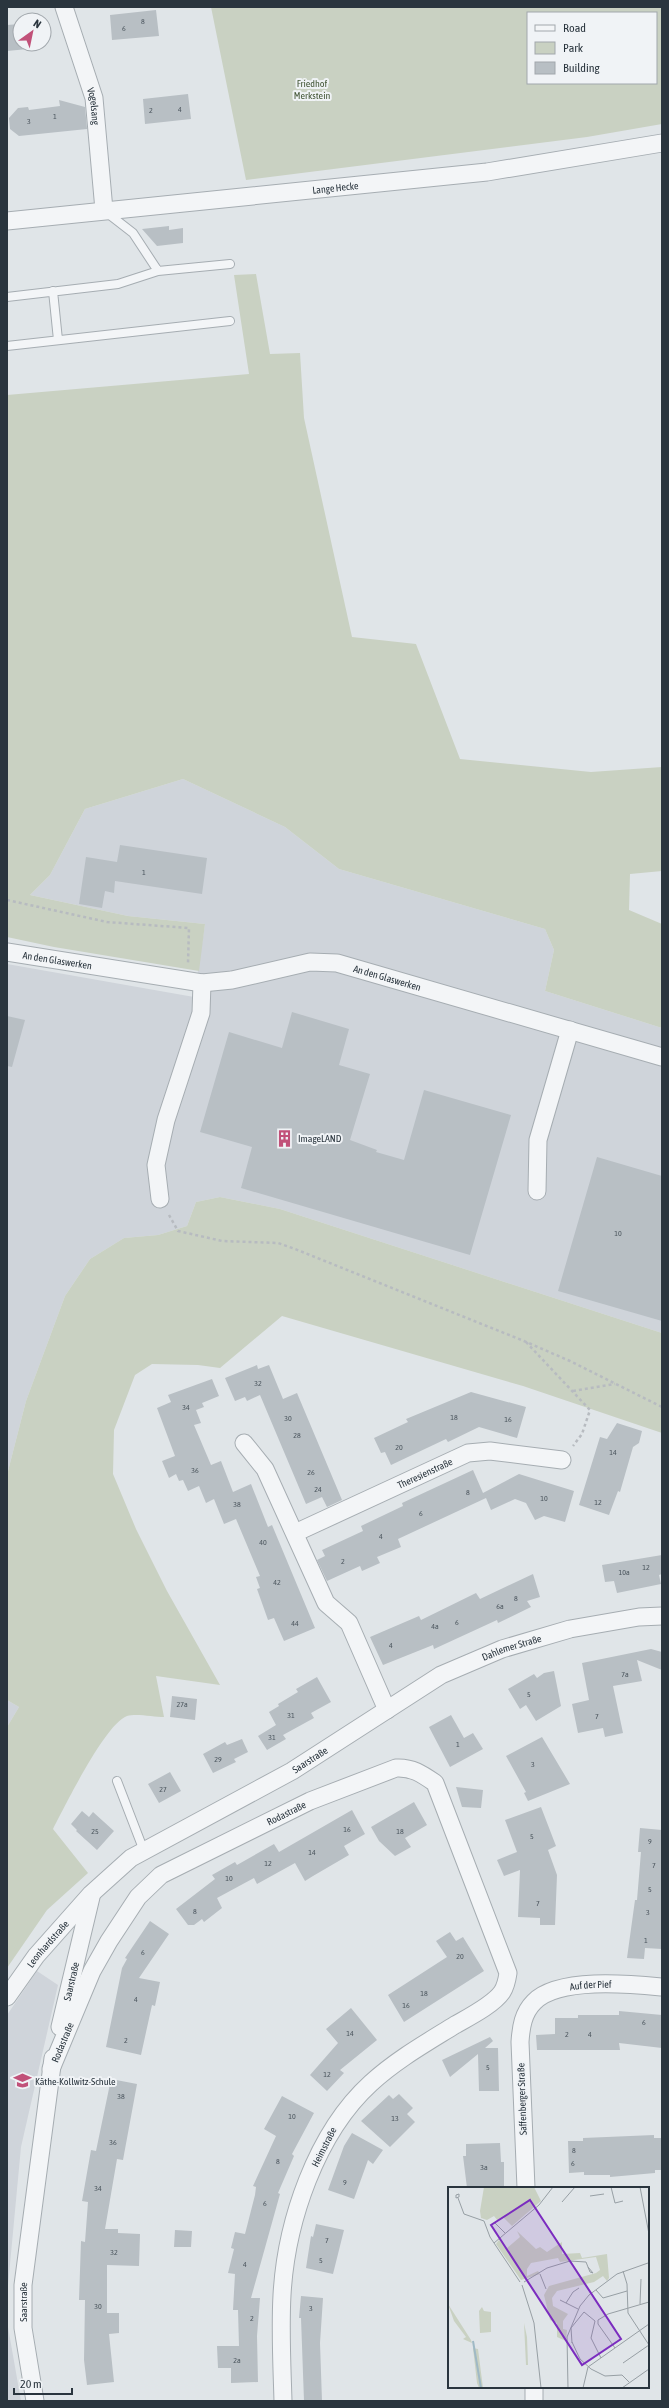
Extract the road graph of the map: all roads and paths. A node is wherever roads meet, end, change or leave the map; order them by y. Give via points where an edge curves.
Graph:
1 (64, 7) edge
2 (662, 143) edge
3 (104, 210) junction
4 (7, 221) edge
5 (230, 264) dead end
6 (158, 271) junction
7 (53, 291) junction
8 (7, 297) edge
9 (230, 321) dead end
10 (58, 340) junction
11 (7, 346) edge
12 (7, 900) edge
13 (7, 952) edge
14 (194, 982) junction
15 (570, 1030) junction
16 (662, 1057) edge
17 (537, 1191) dead end
18 (160, 1199) joint
19 (524, 1341) junction
20 (616, 1384) junction
21 (573, 1391) junction
22 (662, 1407) edge
23 (244, 1443) dead end
24 (562, 1460) joint
25 (295, 1533) junction
26 (662, 1616) edge
27 (381, 1714) junction
28 (117, 1782) dead end
29 (144, 1851) junction
30 (91, 1894) junction
31 (508, 1972) joint
32 (662, 1987) edge
33 (7, 1996) edge
34 (527, 2011) joint
35 (51, 2069) junction
36 (526, 2187) edge
37 (534, 2388) edge
38 (36, 2401) edge
39 (283, 2401) edge
40 (534, 2401) edge

1 - 3 street, Vogelsang via 94,98
2 - 3 street, Lange Hecke via 487,172
3 - 4 street, Lange Hecke
3 - 6 lane via 133,233
5 - 6 lane
6 - 7 lane via 118,284
7 - 8 lane
7 - 10 lane
9 - 10 lane
10 - 11 lane
12 - 14 path via 107,922 189,928
13 - 14 street, An den Glaswerken
14 - 15 street, An den Glaswerken via 232,980 296,964 337,963
14 - 18 street via 201,1013 166,1120 156,1165
15 - 16 street, An den Glaswerken
15 - 17 street via 538,1140
18 - 19 path via 178,1231 222,1241 278,1243
19 - 20 path
19 - 21 path
20 - 21 path
20 - 22 path
21 - 24 path via 590,1410 582,1434
23 - 25 street via 265,1469
24 - 25 street, Theresienstraße via 490,1451 468,1453
25 - 27 street via 326,1603 349,1623
26 - 27 street, Dahlemer Straße via 639,1617 570,1629 502,1649 441,1676
27 - 29 street, Saarstraße via 292,1771
28 - 29 lane
29 - 30 street, Saarstraße via 117,1869
30 - 33 street, Leonhardstraße via 36,1956
30 - 35 street, Saarstraße
31 - 35 street, Rodastraße via 435,1783 420,1773 407,1768 396,1768 310,1801 161,1875 138,1896 109,1940 92,1971
31 - 39 street, Heimstraße via 507,1984 502,1993 476,2013 406,2055 370,2083 333,2128 315,2160 292,2232 286,2262 280,2334
32 - 34 street, Auf der Pief via 620,1983 559,1989 542,1995
34 - 36 street, Saffenberger Straße via 521,2028 520,2042
35 - 38 street, Saarstraße via 23,2285 23,2328
37 - 40 street

